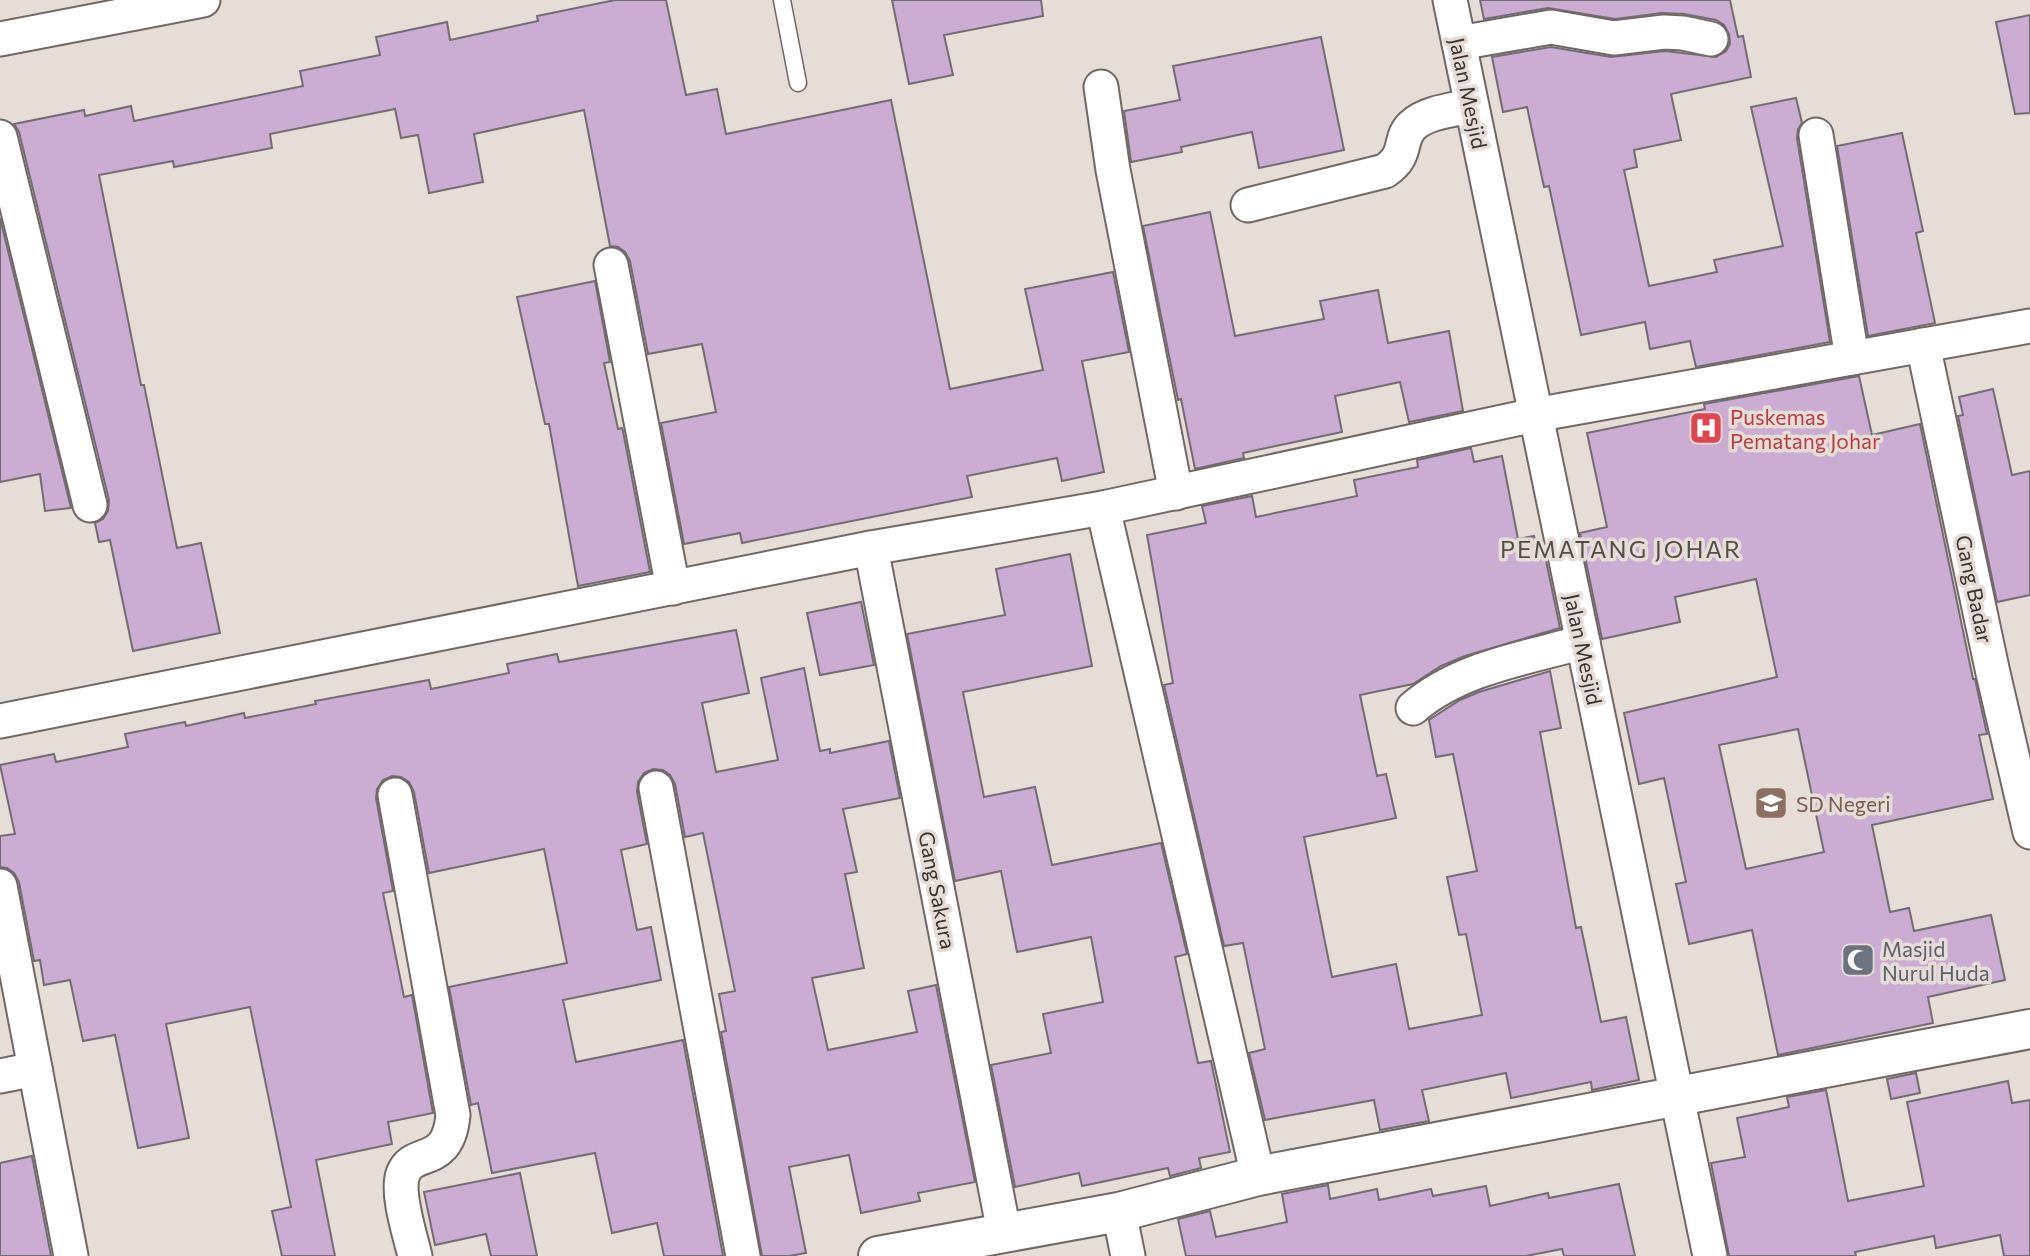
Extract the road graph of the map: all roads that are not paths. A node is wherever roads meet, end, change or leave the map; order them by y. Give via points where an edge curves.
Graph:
1 (203, 0) edge
2 (782, 0) edge
3 (1450, 0) edge
4 (0, 39) edge
5 (1711, 39) dead end
6 (1459, 43) junction
7 (798, 83) dead end
8 (1101, 87) dead end
9 (1472, 106) junction
10 (1816, 135) dead end
11 (0, 137) edge
12 (1248, 205) dead end
13 (611, 265) dead end
14 (2030, 326) edge
15 (1923, 345) junction
16 (1852, 358) junction
17 (1535, 415) junction
18 (1176, 493) junction
19 (90, 505) dead end
20 (1103, 508) junction
21 (871, 548) junction
22 (673, 588) junction
23 (1583, 642) junction
24 (1413, 708) dead end
25 (0, 721) edge
26 (656, 788) dead end
27 (395, 795) dead end
28 (2030, 832) edge
29 (0, 886) edge
30 (2030, 1029) edge
31 (35, 1069) junction
32 (0, 1076) edge
33 (1677, 1096) junction
34 (1258, 1176) junction
35 (1119, 1212) junction
36 (1004, 1232) junction
37 (71, 1256) edge
38 (415, 1256) edge
39 (743, 1256) edge
40 (878, 1256) edge
41 (1128, 1256) edge
42 (1710, 1256) edge

1 - 4 street
2 - 7 lane
3 - 6 street, Jalan Mesjid
5 - 6 street via 1664,32 1614,38 1551,27
6 - 9 street, Jalan Mesjid
8 - 18 street
9 - 12 street via 1428,116 1412,125 1402,155 1385,171
9 - 17 street, Jalan Mesjid
10 - 16 street
11 - 19 street
13 - 22 street
14 - 15 street
15 - 16 street
15 - 28 street, Gang Badar
16 - 17 street
17 - 18 street
17 - 23 street, Jalan Mesjid
18 - 20 street
20 - 21 street
20 - 34 street
21 - 22 street
21 - 36 street, Gang Sakura
22 - 25 street
23 - 24 street via 1464,677
23 - 33 street, Jalan Mesjid
26 - 39 street
27 - 38 street via 453,1115 445,1144 403,1174 401,1193
29 - 31 street
30 - 33 street
31 - 32 street
31 - 37 street
33 - 34 street
33 - 42 street, Jalan Mesjid
34 - 35 street
35 - 36 street
35 - 41 street
36 - 40 street

